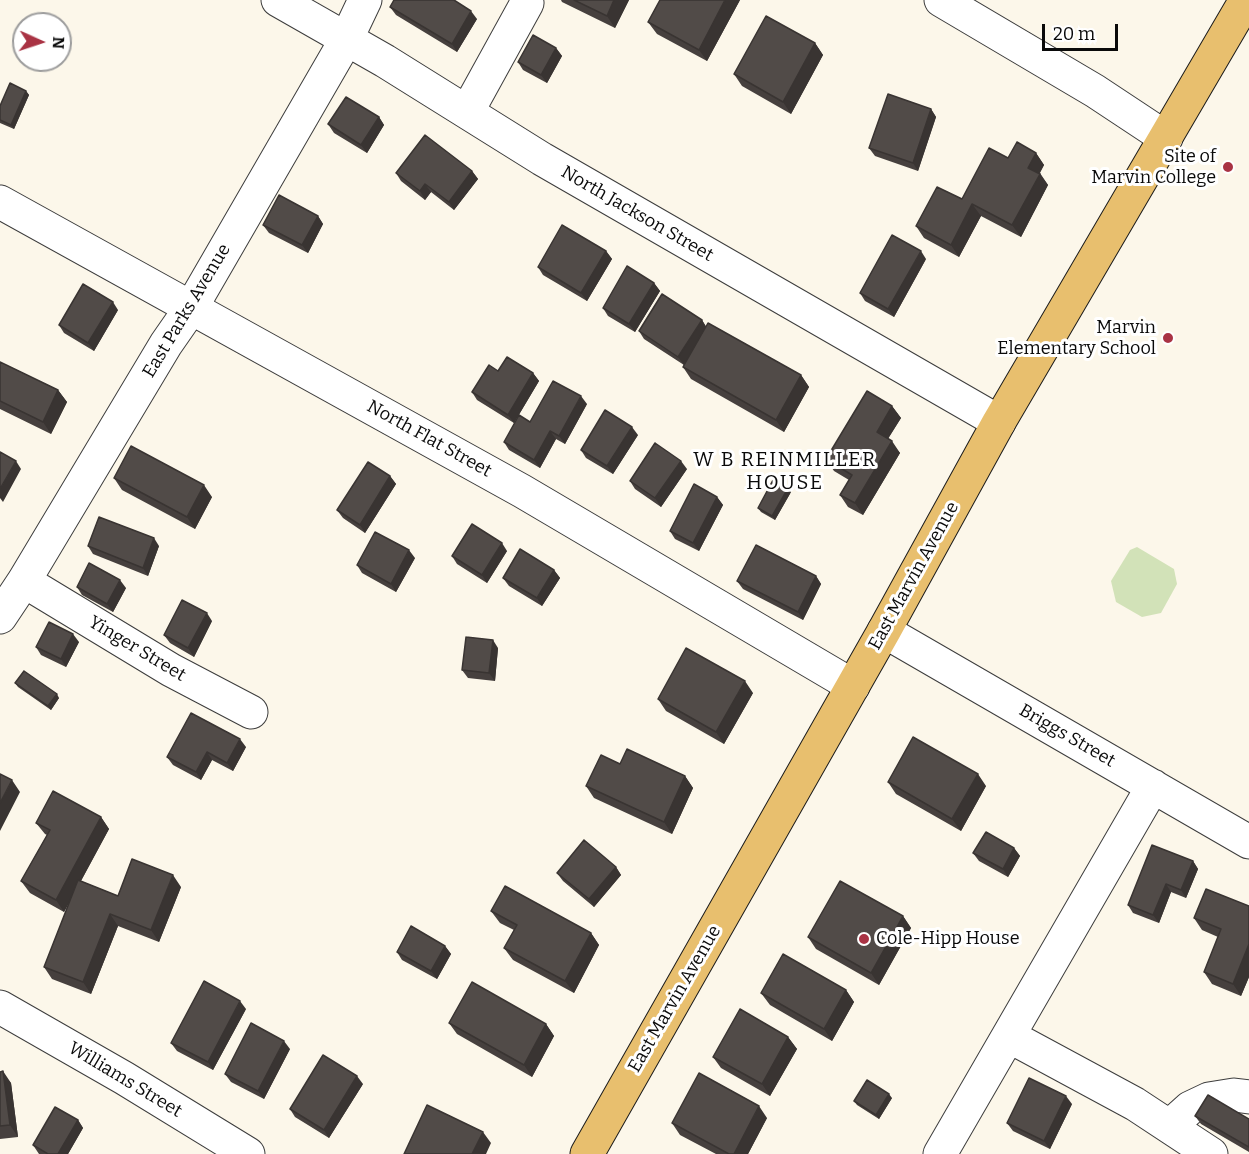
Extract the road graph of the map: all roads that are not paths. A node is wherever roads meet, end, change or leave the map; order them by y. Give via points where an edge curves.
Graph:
1 (278, 0) edge
2 (365, 0) edge
3 (941, 0) edge
4 (1246, 0) edge
5 (526, 2) edge
6 (346, 40) junction
7 (467, 112) junction
8 (1166, 138) junction
9 (0, 202) edge
10 (191, 308) junction
11 (999, 422) junction
12 (24, 581) junction
13 (0, 617) edge
14 (884, 631) junction
15 (853, 686) junction
16 (251, 712) dead end
17 (1153, 786) junction
18 (1249, 842) edge
19 (0, 1007) edge
20 (1009, 1036) junction
21 (1249, 1097) edge
22 (1170, 1126) junction
23 (248, 1154) edge
24 (587, 1154) edge
25 (940, 1154) edge
26 (1211, 1154) edge

1 - 6 street, North Jackson Street
2 - 6 street, East Parks Avenue
3 - 8 street
4 - 8 main road, East Marvin Avenue
5 - 7 street
6 - 7 street, North Jackson Street
6 - 10 street, East Parks Avenue
7 - 11 street, North Jackson Street
8 - 11 main road, East Marvin Avenue
9 - 10 street, North Flat Street
10 - 12 street, East Parks Avenue
10 - 15 street, North Flat Street via 522,491
11 - 14 main road, East Marvin Avenue
12 - 13 street, East Parks Avenue
12 - 16 street, Yinger Street via 171,670
14 - 15 main road, East Marvin Avenue
14 - 17 street, Briggs Street
15 - 24 main road, East Marvin Avenue
17 - 18 street, Briggs Street
17 - 20 street
19 - 23 street, Williams Street
20 - 22 street
20 - 25 street
21 - 22 street via 1209,1099 1190,1108
22 - 26 street

